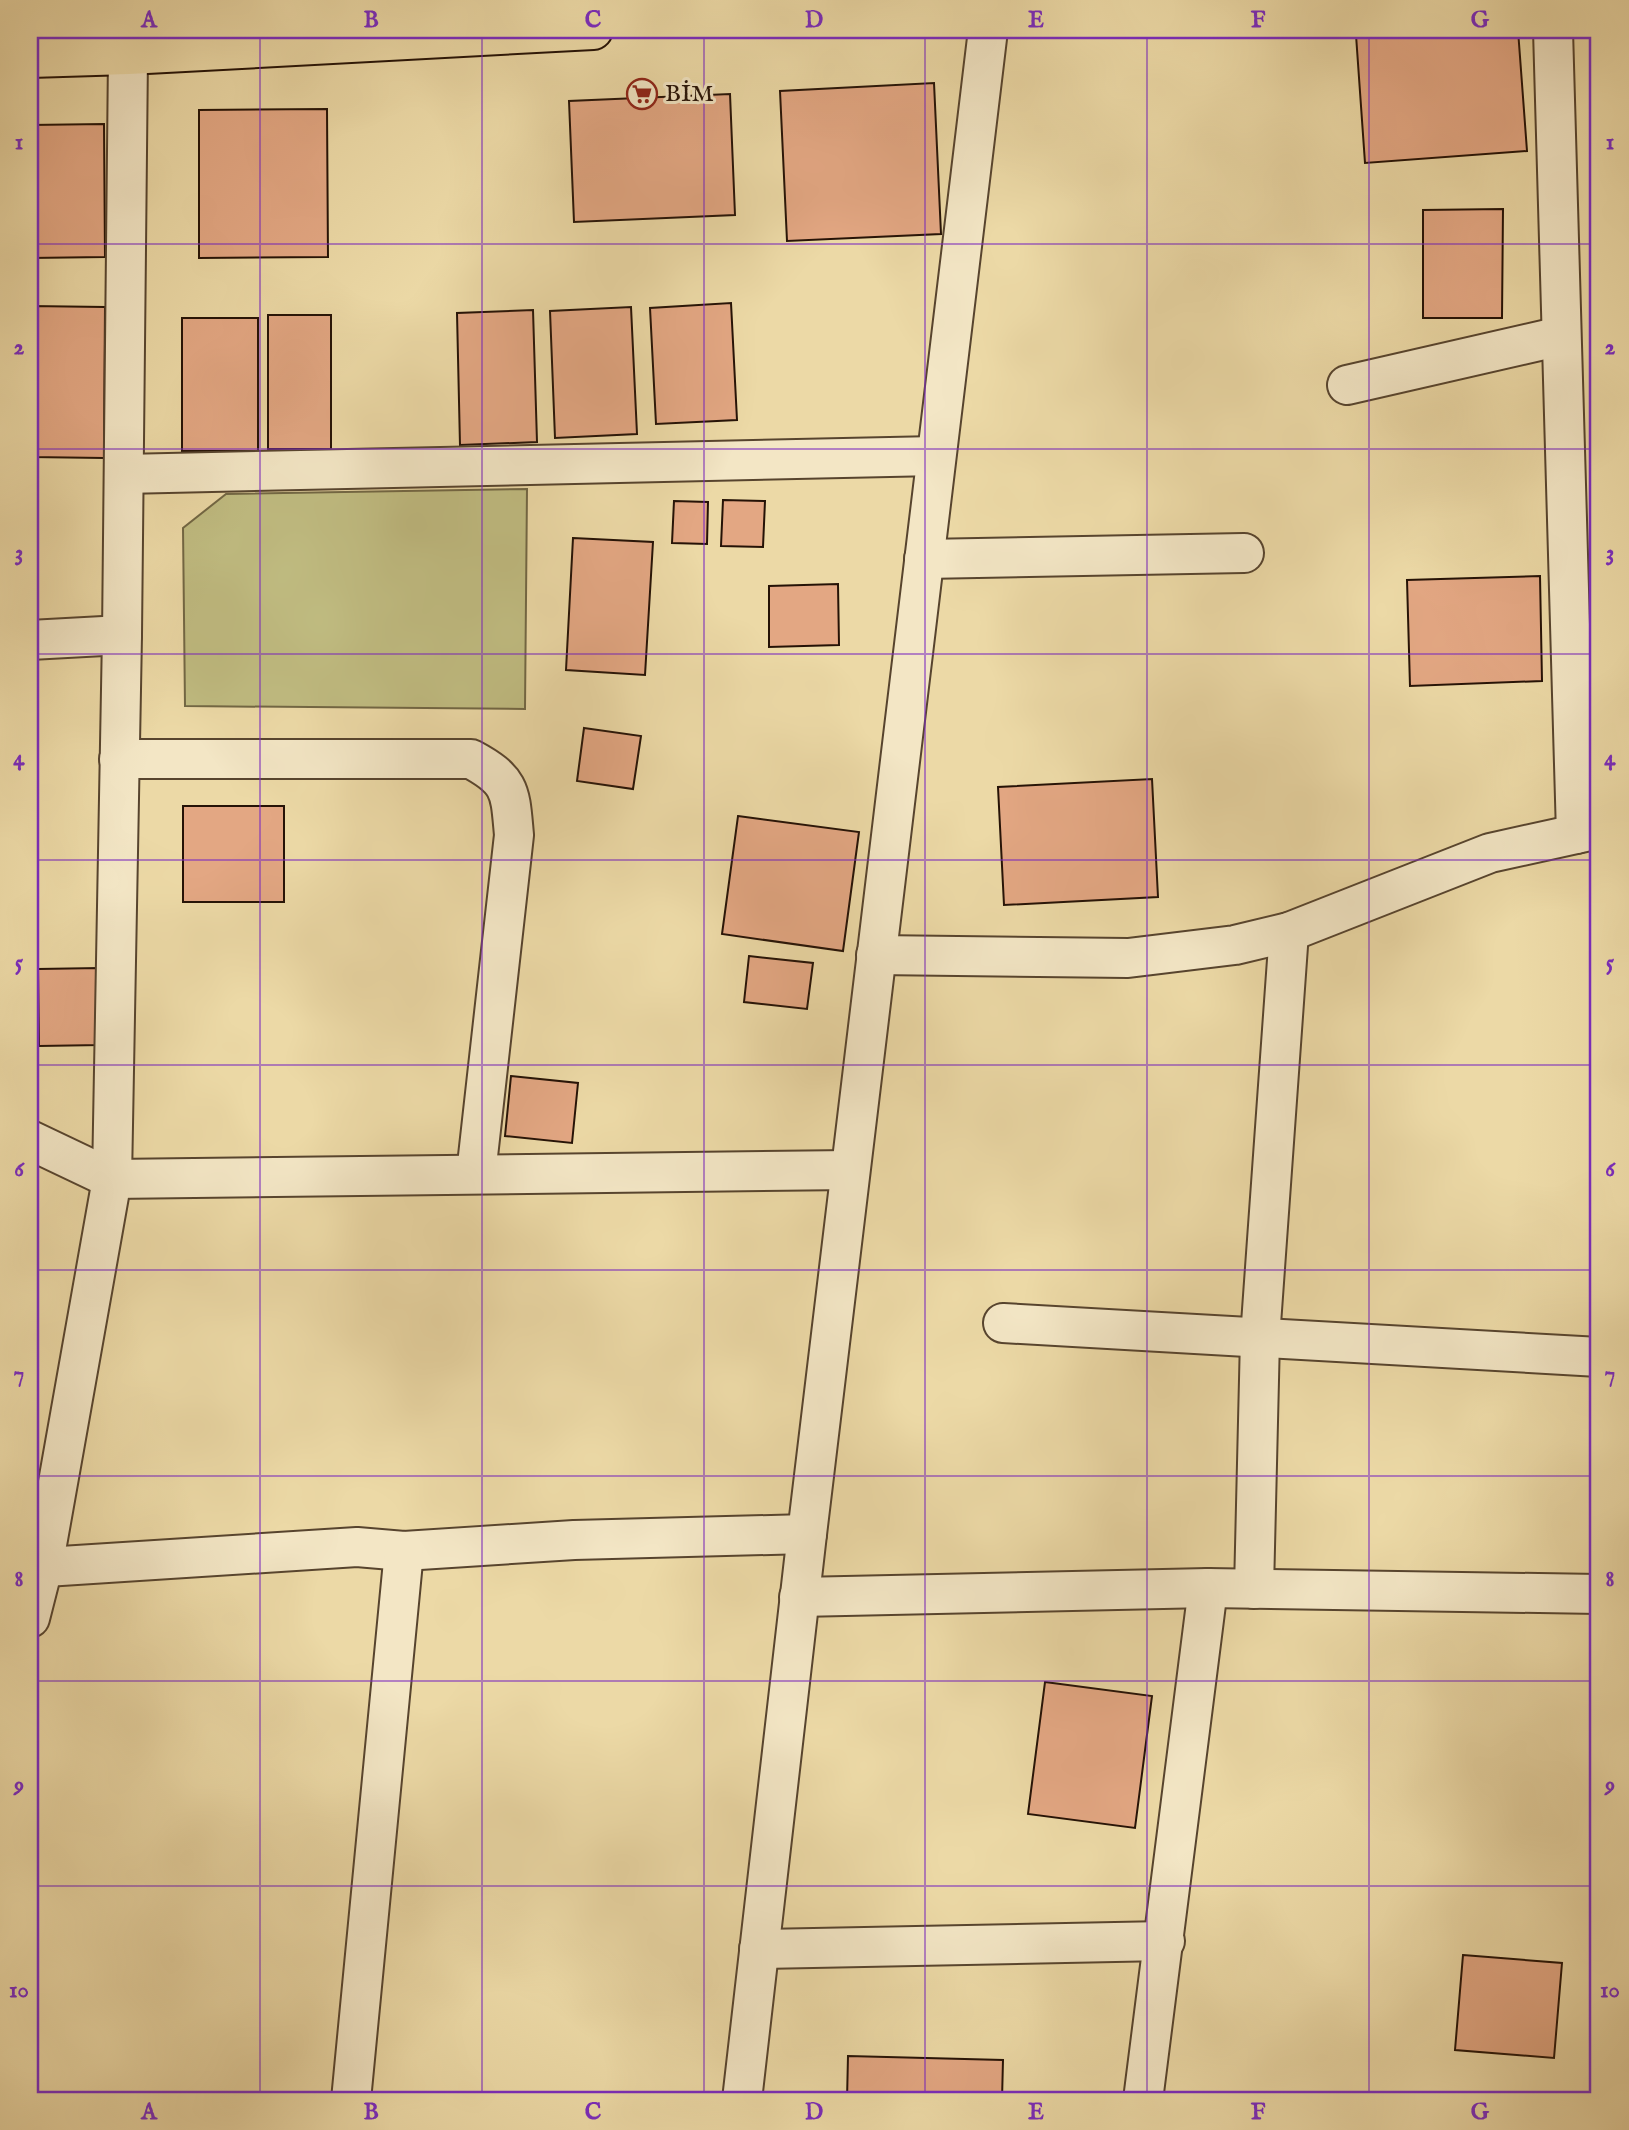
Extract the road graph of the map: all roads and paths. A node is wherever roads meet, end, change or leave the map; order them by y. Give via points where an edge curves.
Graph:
1 (593, 30) edge
2 (988, 30) edge
3 (1553, 30) edge
4 (255, 39) edge
5 (128, 55) junction
6 (30, 58) edge
7 (1561, 336) junction
8 (1347, 385) dead end
9 (936, 456) junction
10 (124, 474) junction
11 (1244, 553) dead end
12 (924, 559) junction
13 (122, 635) junction
14 (30, 640) edge
15 (119, 759) junction
16 (1588, 831) edge
17 (1289, 932) junction
18 (876, 955) junction
19 (30, 1140) edge
20 (850, 1170) junction
21 (476, 1174) junction
22 (112, 1179) junction
23 (1003, 1323) dead end
24 (1260, 1338) junction
25 (1599, 1357) edge
26 (807, 1534) junction
27 (404, 1551) junction
28 (36, 1567) edge
29 (1208, 1588) junction
30 (1254, 1589) junction
31 (1599, 1594) edge
32 (799, 1597) junction
33 (30, 1618) edge
34 (1165, 1941) junction
35 (759, 1949) junction
36 (351, 2100) edge
37 (742, 2100) edge
38 (1143, 2100) edge

1 - 4 main road
2 - 9 street
3 - 7 street
4 - 5 main road
5 - 6 main road
5 - 10 street
7 - 8 street
7 - 16 street
9 - 10 street
9 - 12 street
10 - 13 street
11 - 12 street
12 - 18 street
13 - 14 street
13 - 15 street
15 - 21 street via 471,759 492,770 510,793 514,835
15 - 22 street
16 - 17 street via 1490,853
17 - 18 street via 1235,945 1128,958
17 - 24 street
18 - 20 street
19 - 22 street
20 - 21 street
20 - 26 street
21 - 22 street
22 - 28 street
23 - 24 street
24 - 25 street
24 - 30 street
26 - 27 street via 574,1540
26 - 32 street
27 - 28 street via 357,1546
27 - 36 street
28 - 33 street
29 - 30 street
29 - 32 street
29 - 34 street
30 - 31 street
32 - 35 street
34 - 35 street
34 - 38 street
35 - 37 street

